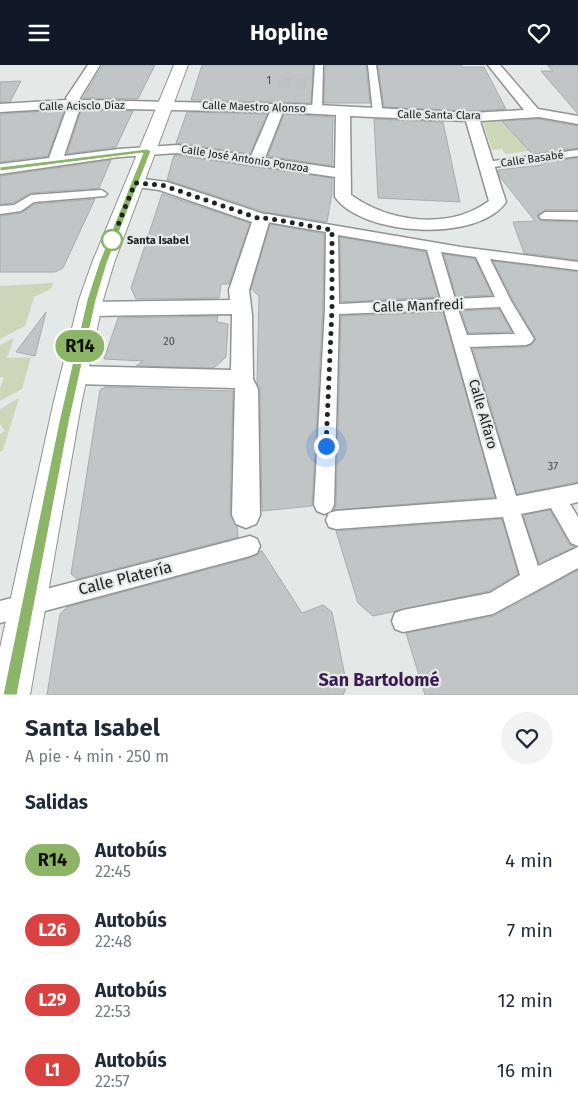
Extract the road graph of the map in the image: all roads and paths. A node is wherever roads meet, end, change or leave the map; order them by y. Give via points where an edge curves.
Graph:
1 (94, 65) edge
2 (181, 65) edge
3 (320, 65) edge
4 (372, 65) edge
5 (494, 65) edge
6 (75, 104) junction
7 (165, 105) junction
8 (0, 108) edge
9 (278, 108) junction
10 (317, 109) junction
11 (343, 111) junction
12 (534, 113) junction
13 (378, 114) junction
14 (472, 117) junction
15 (578, 120) edge
16 (147, 151) junction
17 (578, 153) edge
18 (257, 160) junction
19 (55, 161) junction
20 (486, 165) junction
21 (0, 169) edge
22 (343, 175) junction
23 (135, 183) junction
24 (101, 194) dead end
25 (0, 210) edge
26 (578, 216) edge
27 (545, 217) dead end
28 (261, 219) junction
29 (332, 230) junction
30 (434, 248) junction
31 (481, 255) junction
32 (524, 261) joint
33 (578, 267) edge
34 (504, 302) junction
35 (450, 305) junction
36 (240, 307) junction
37 (89, 309) junction
38 (332, 309) junction
39 (462, 341) junction
40 (74, 375) junction
41 (242, 379) junction
42 (578, 493) edge
43 (555, 497) junction
44 (324, 505) dead end
45 (509, 507) junction
46 (246, 515) dead end
47 (336, 519) dead end
48 (578, 536) edge
49 (250, 546) dead end
50 (578, 557) edge
51 (532, 579) junction
52 (28, 604) junction
53 (0, 612) edge
54 (404, 621) dead end
55 (10, 695) edge

1 - 6 street via 73,97
2 - 7 main road
3 - 10 street
4 - 13 street
5 - 12 street
6 - 7 street, Calle Acisclo Díaz
6 - 8 street, Calle Acisclo Díaz
6 - 19 street
7 - 9 street, Calle Maestro Alonso
7 - 16 main road
9 - 10 street, Calle Maestro Alonso
9 - 18 street
10 - 11 street, Calle Maestro Alonso
11 - 13 street, Calle Santa Clara
11 - 22 street
12 - 14 street, Calle Santa Clara
12 - 15 street, Calle Santa Clara
13 - 14 street, Calle Santa Clara
14 - 20 street
16 - 18 street, Calle José Antonio Ponzoa via 183,149
16 - 19 street, Calle José Antonio Ponzoa
16 - 23 main road
17 - 20 street, Calle Basabé
18 - 22 street, Calle José Antonio Ponzoa
19 - 21 street, Calle José Antonio Ponzoa
20 - 22 street via 498,202 476,218 453,223 405,224 361,211 343,197
23 - 28 street via 162,185
23 - 37 main road
24 - 25 street via 31,199 17,208
26 - 27 street
28 - 29 street
28 - 36 street via 239,290
29 - 30 street
29 - 38 street
30 - 31 street
30 - 35 street, Calle Alfaro
31 - 32 street
31 - 34 street
32 - 33 street
34 - 35 street, Calle Manfredi
34 - 39 street via 526,339
35 - 38 street, Calle Manfredi
35 - 39 street, Calle Alfaro
36 - 37 street
36 - 41 street
37 - 40 main road
38 - 44 street
39 - 45 street, Calle Alfaro
40 - 41 street
40 - 52 main road
41 - 46 street via 247,389
42 - 43 street
43 - 45 street
43 - 48 street
45 - 47 street
45 - 51 street, Calle Alfaro
49 - 52 street, Calle Platería
50 - 51 street
51 - 54 street via 493,603
52 - 53 street, Calle Platería
52 - 55 main road

